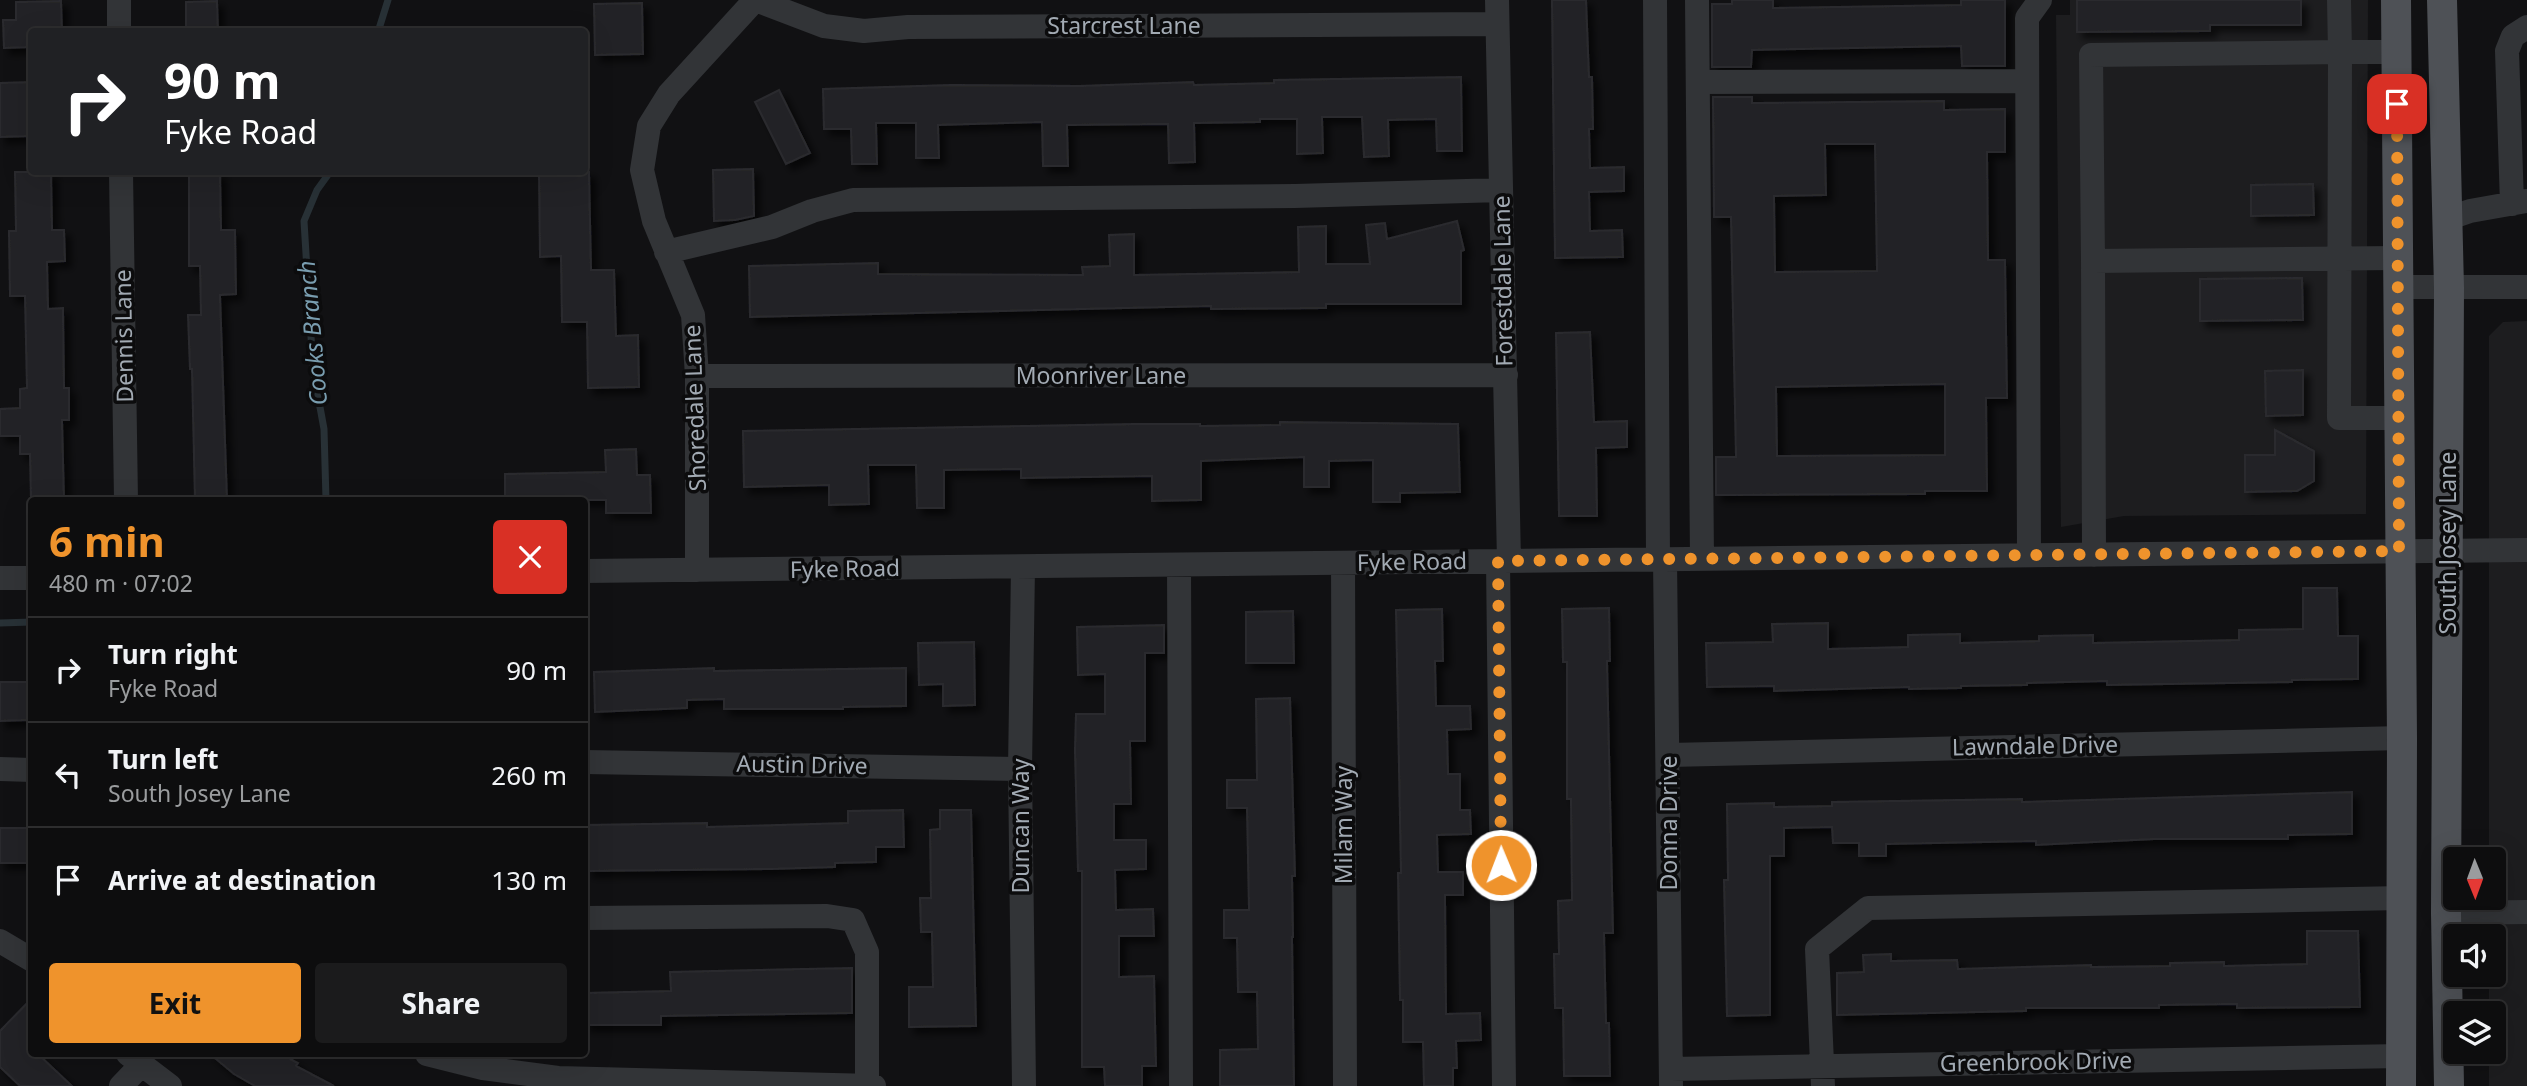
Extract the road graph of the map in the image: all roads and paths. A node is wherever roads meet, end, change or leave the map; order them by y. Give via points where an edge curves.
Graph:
1 (119, 0) edge
2 (755, 0) edge
3 (1655, 0) edge
4 (1697, 0) edge
5 (2040, 0) edge
6 (2339, 0) edge
7 (2396, 0) edge
8 (2442, 0) edge
9 (1497, 12) edge
10 (2527, 27) edge
11 (119, 28) edge
12 (2340, 52) junction
13 (2397, 52) junction
14 (2027, 81) junction
15 (1698, 82) junction
16 (121, 175) edge
17 (1501, 190) junction
18 (2519, 202) edge
19 (2447, 219) junction
20 (666, 252) junction
21 (2339, 259) junction
22 (2092, 261) junction
23 (2398, 273) junction
24 (2527, 287) edge
25 (2449, 288) junction
26 (1506, 375) junction
27 (697, 376) junction
28 (2399, 418) junction
29 (126, 497) edge
30 (2527, 550) edge
31 (2399, 551) junction
32 (2449, 551) junction
33 (2029, 555) junction
34 (2094, 555) junction
35 (1662, 559) junction
36 (1702, 559) junction
37 (1503, 561) junction
38 (1343, 563) junction
39 (1179, 565) junction
40 (1023, 567) junction
41 (697, 570) junction
42 (588, 571) edge
43 (0, 578) edge
44 (28, 578) edge
45 (2402, 738) junction
46 (1669, 755) junction
47 (588, 762) edge
48 (0, 769) edge
49 (1020, 769) junction
50 (28, 770) edge
51 (2402, 898) junction
52 (2527, 912) edge
53 (2446, 913) junction
54 (588, 919) edge
55 (0, 941) edge
56 (28, 958) edge
57 (2402, 1056) junction
58 (439, 1057) edge
59 (135, 1059) edge
60 (1822, 1076) edge
61 (1671, 1077) edge
62 (121, 1086) edge
63 (170, 1086) edge
64 (867, 1086) edge
65 (874, 1086) edge
66 (1024, 1086) edge
67 (1181, 1086) edge
68 (1345, 1086) edge
69 (1504, 1086) edge
70 (2402, 1086) edge
71 (2449, 1086) edge

1 - 11 street
2 - 9 street, Starcrest Lane via 824,26 864,32 908,27
2 - 20 street, Shoredale Lane via 668,94 649,126 642,170
3 - 35 street, Donna Drive
4 - 15 street
5 - 14 street via 2027,18
6 - 12 street
7 - 13 main road, South Josey Lane
8 - 19 main road, South Josey Lane
9 - 17 street, Forestdale Lane
10 - 18 street via 2512,36 2507,51
12 - 13 street
12 - 21 street
12 - 22 street via 2091,55
13 - 23 main road, South Josey Lane
14 - 15 street
14 - 33 street
15 - 36 street
16 - 29 street, Dennis Lane
17 - 20 street via 853,201 772,227
17 - 26 street, Forestdale Lane
18 - 19 street
19 - 25 main road, South Josey Lane
20 - 27 street, Shoredale Lane via 693,315
21 - 22 street
21 - 23 street
21 - 28 street via 2339,418
22 - 34 street
23 - 25 street
23 - 28 main road, South Josey Lane
24 - 25 street
25 - 32 main road, South Josey Lane
26 - 27 street, Moonriver Lane
26 - 37 street, Forestdale Lane
27 - 41 street, Shoredale Lane
28 - 31 main road, South Josey Lane
30 - 32 street, Fyke Road
31 - 32 street, Fyke Road
31 - 34 street, Fyke Road
31 - 45 main road, South Josey Lane
32 - 53 main road, South Josey Lane
33 - 34 street, Fyke Road
33 - 36 street, Fyke Road
35 - 36 street, Fyke Road
35 - 37 street, Fyke Road
35 - 46 street, Donna Drive
37 - 38 street, Fyke Road
37 - 69 street, Forestdale Lane
38 - 39 street, Fyke Road
38 - 68 street, Milam Way
39 - 40 street, Fyke Road
39 - 67 street
40 - 41 street, Fyke Road
40 - 49 street, Duncan Way
41 - 42 street, Fyke Road
43 - 44 street
45 - 46 street, Lawndale Drive
45 - 51 main road, South Josey Lane
46 - 61 street, Donna Drive
47 - 49 street, Austin Drive
48 - 50 street
49 - 66 street, Duncan Way
51 - 57 main road, South Josey Lane
51 - 60 street via 1868,908 1817,948
52 - 53 street
53 - 71 main road, South Josey Lane
54 - 64 street via 827,916 853,920 867,952
55 - 56 street
57 - 60 street, Greenbrook Drive
57 - 70 main road, South Josey Lane
58 - 64 street via 558,1078
59 - 62 street
59 - 63 street
60 - 61 street, Greenbrook Drive
64 - 65 street

